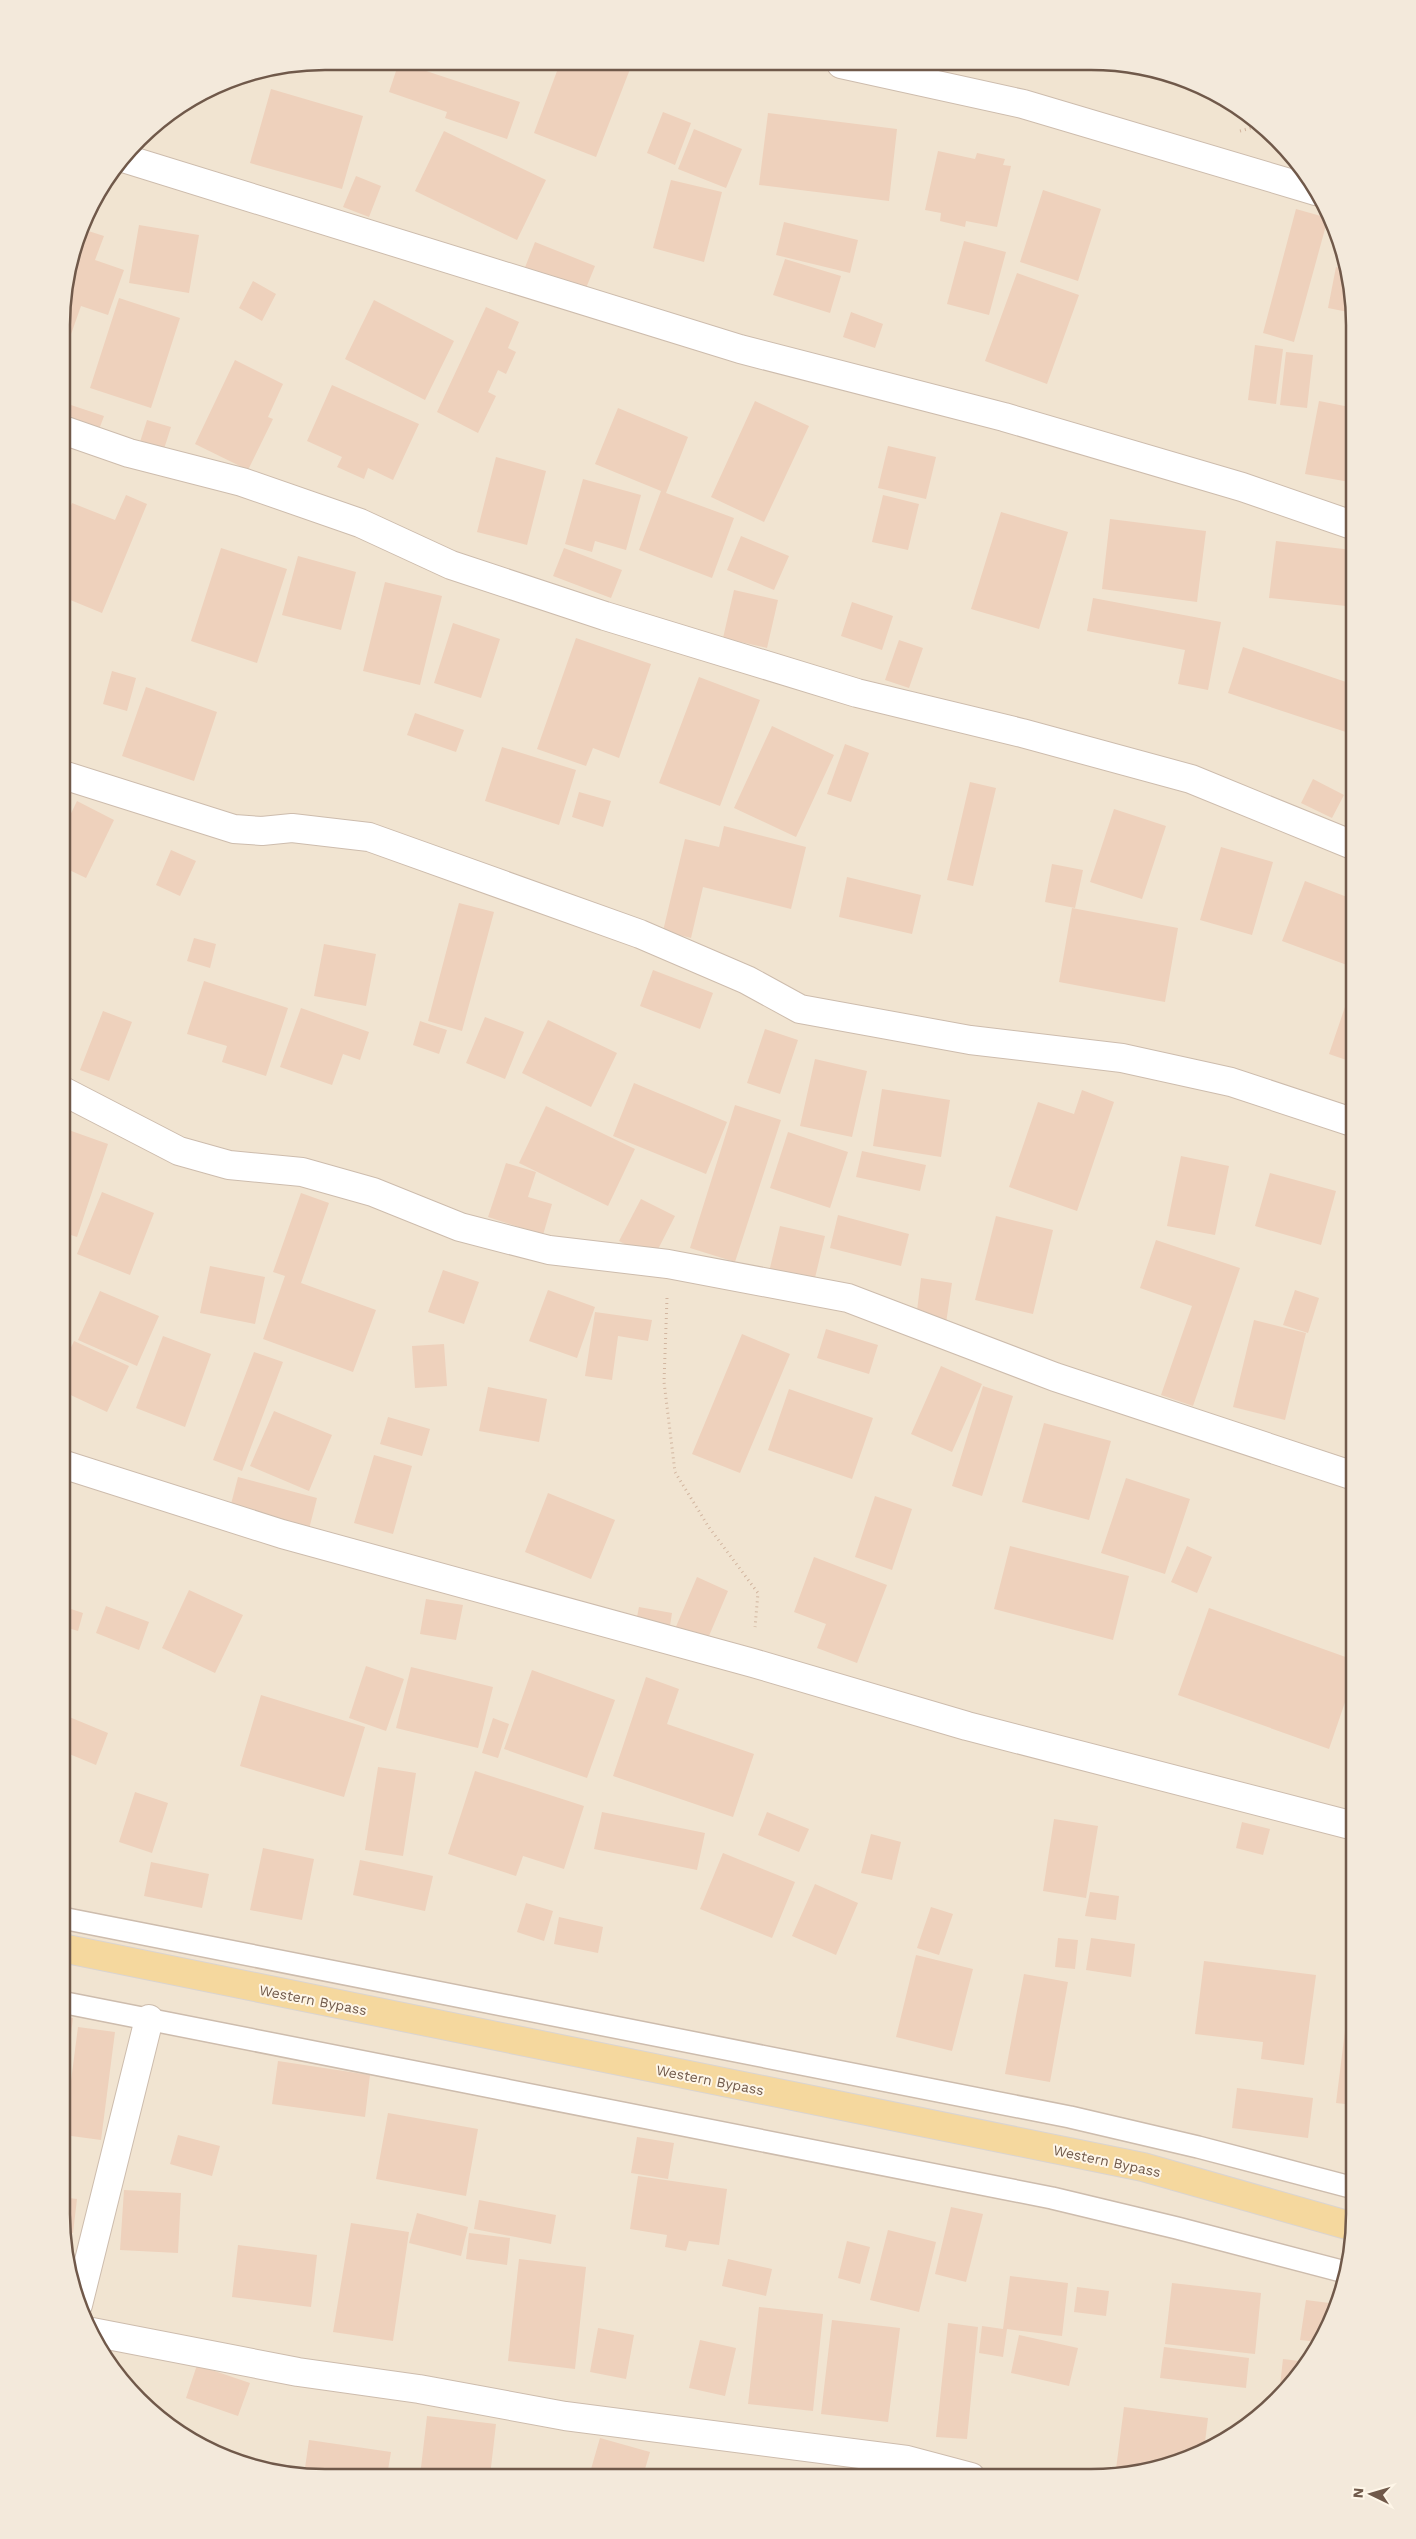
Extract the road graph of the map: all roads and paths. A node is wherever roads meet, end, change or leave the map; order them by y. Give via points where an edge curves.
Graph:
1 (868, 70) edge
2 (130, 160) edge
3 (1306, 188) edge
4 (70, 432) edge
5 (1346, 523) edge
6 (70, 777) edge
7 (1346, 842) edge
8 (70, 1095) edge
9 (1346, 1120) edge
10 (668, 1264) junction
11 (70, 1467) edge
12 (1346, 1473) edge
13 (753, 1663) junction
14 (1346, 1824) edge
15 (70, 1920) edge
16 (70, 1950) edge
17 (70, 2004) edge
18 (148, 2019) junction
19 (1346, 2186) edge
20 (1345, 2225) edge
21 (1339, 2271) edge
22 (82, 2289) edge
23 (100, 2333) edge
24 (941, 2469) edge

1 - 3 street via 1023,104
2 - 5 street via 740,349 1004,417 1242,487
4 - 7 street via 129,452 242,482 360,523 451,565 605,616 857,693 1022,733 1191,780
6 - 9 street via 234,829 292,828 369,837 640,934 747,980 800,1009 970,1040 1122,1058 1231,1082
8 - 10 street via 179,1151 229,1165 311,1175 373,1192 460,1227 549,1250
10 - 12 street via 848,1298 1055,1378
10 - 13 path via 664,1382 675,1472 708,1526 758,1593
11 - 13 street via 282,1534
13 - 14 street via 967,1726
15 - 19 lane via 1070,2117
16 - 20 main road, Western Bypass via 1143,2167
17 - 18 lane
18 - 21 lane via 1052,2198
18 - 22 street
23 - 24 street via 298,2372 419,2389 565,2416 907,2460

